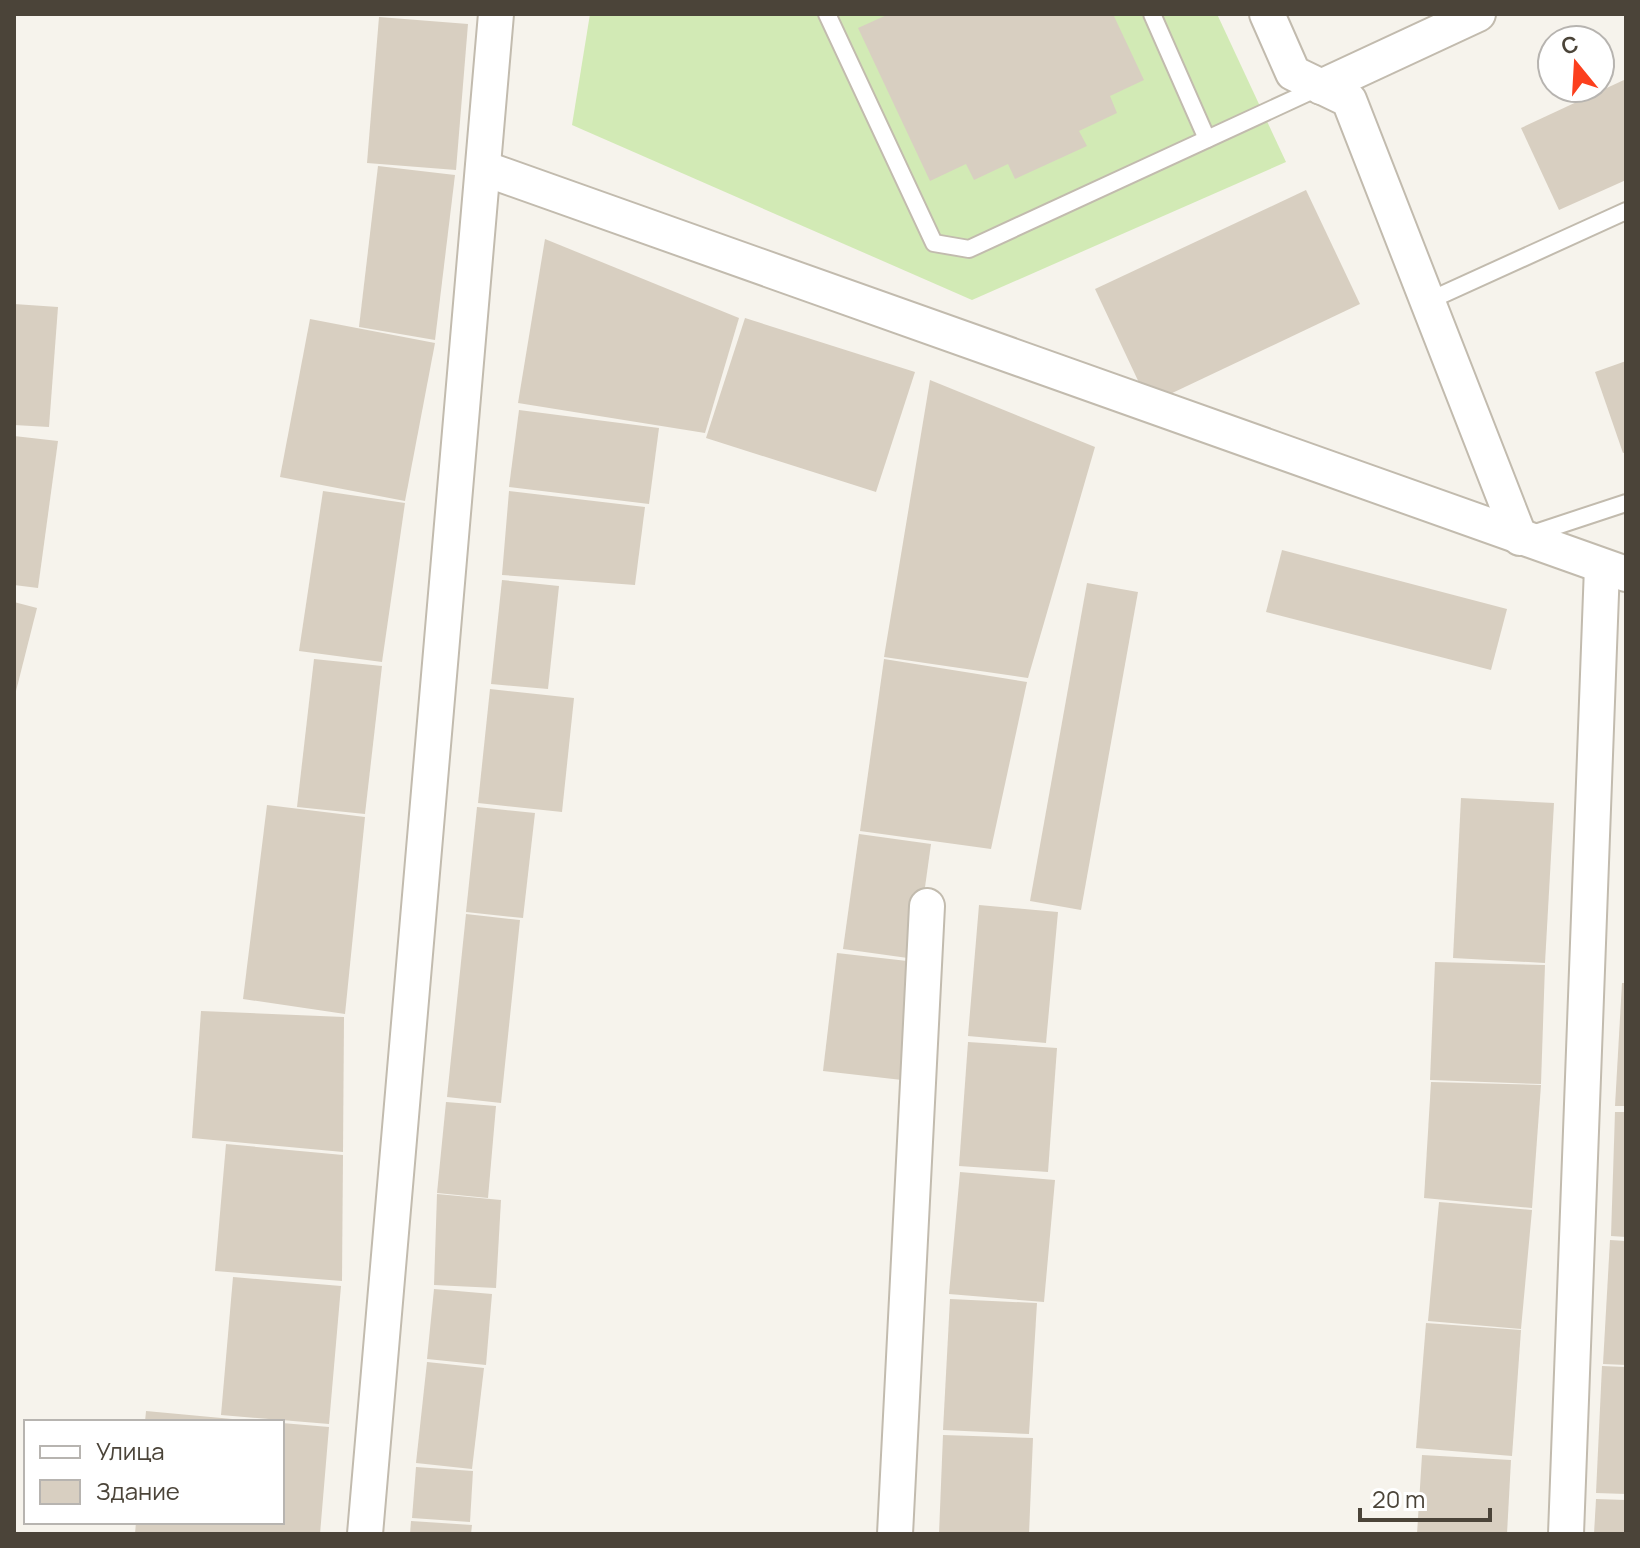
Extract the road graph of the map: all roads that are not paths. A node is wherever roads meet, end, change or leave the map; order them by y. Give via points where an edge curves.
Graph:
1 (496, 14) edge
2 (827, 14) edge
3 (1152, 14) edge
4 (1267, 14) edge
5 (1478, 14) edge
6 (1321, 87) junction
7 (1207, 139) junction
8 (483, 168) junction
9 (1626, 211) edge
10 (1426, 302) junction
11 (1626, 503) edge
12 (1520, 538) junction
13 (1614, 571) edge
14 (927, 906) dead end
15 (365, 1534) edge
16 (895, 1534) edge
17 (1566, 1534) edge

1 - 8 street
2 - 7 lane via 934,243 969,249
3 - 7 lane
4 - 6 street via 1293,73
5 - 6 street
6 - 7 lane
6 - 10 street via 1349,100
8 - 12 street
8 - 15 street
9 - 10 lane
10 - 12 street
11 - 12 lane
12 - 13 street
13 - 17 street
14 - 16 street

